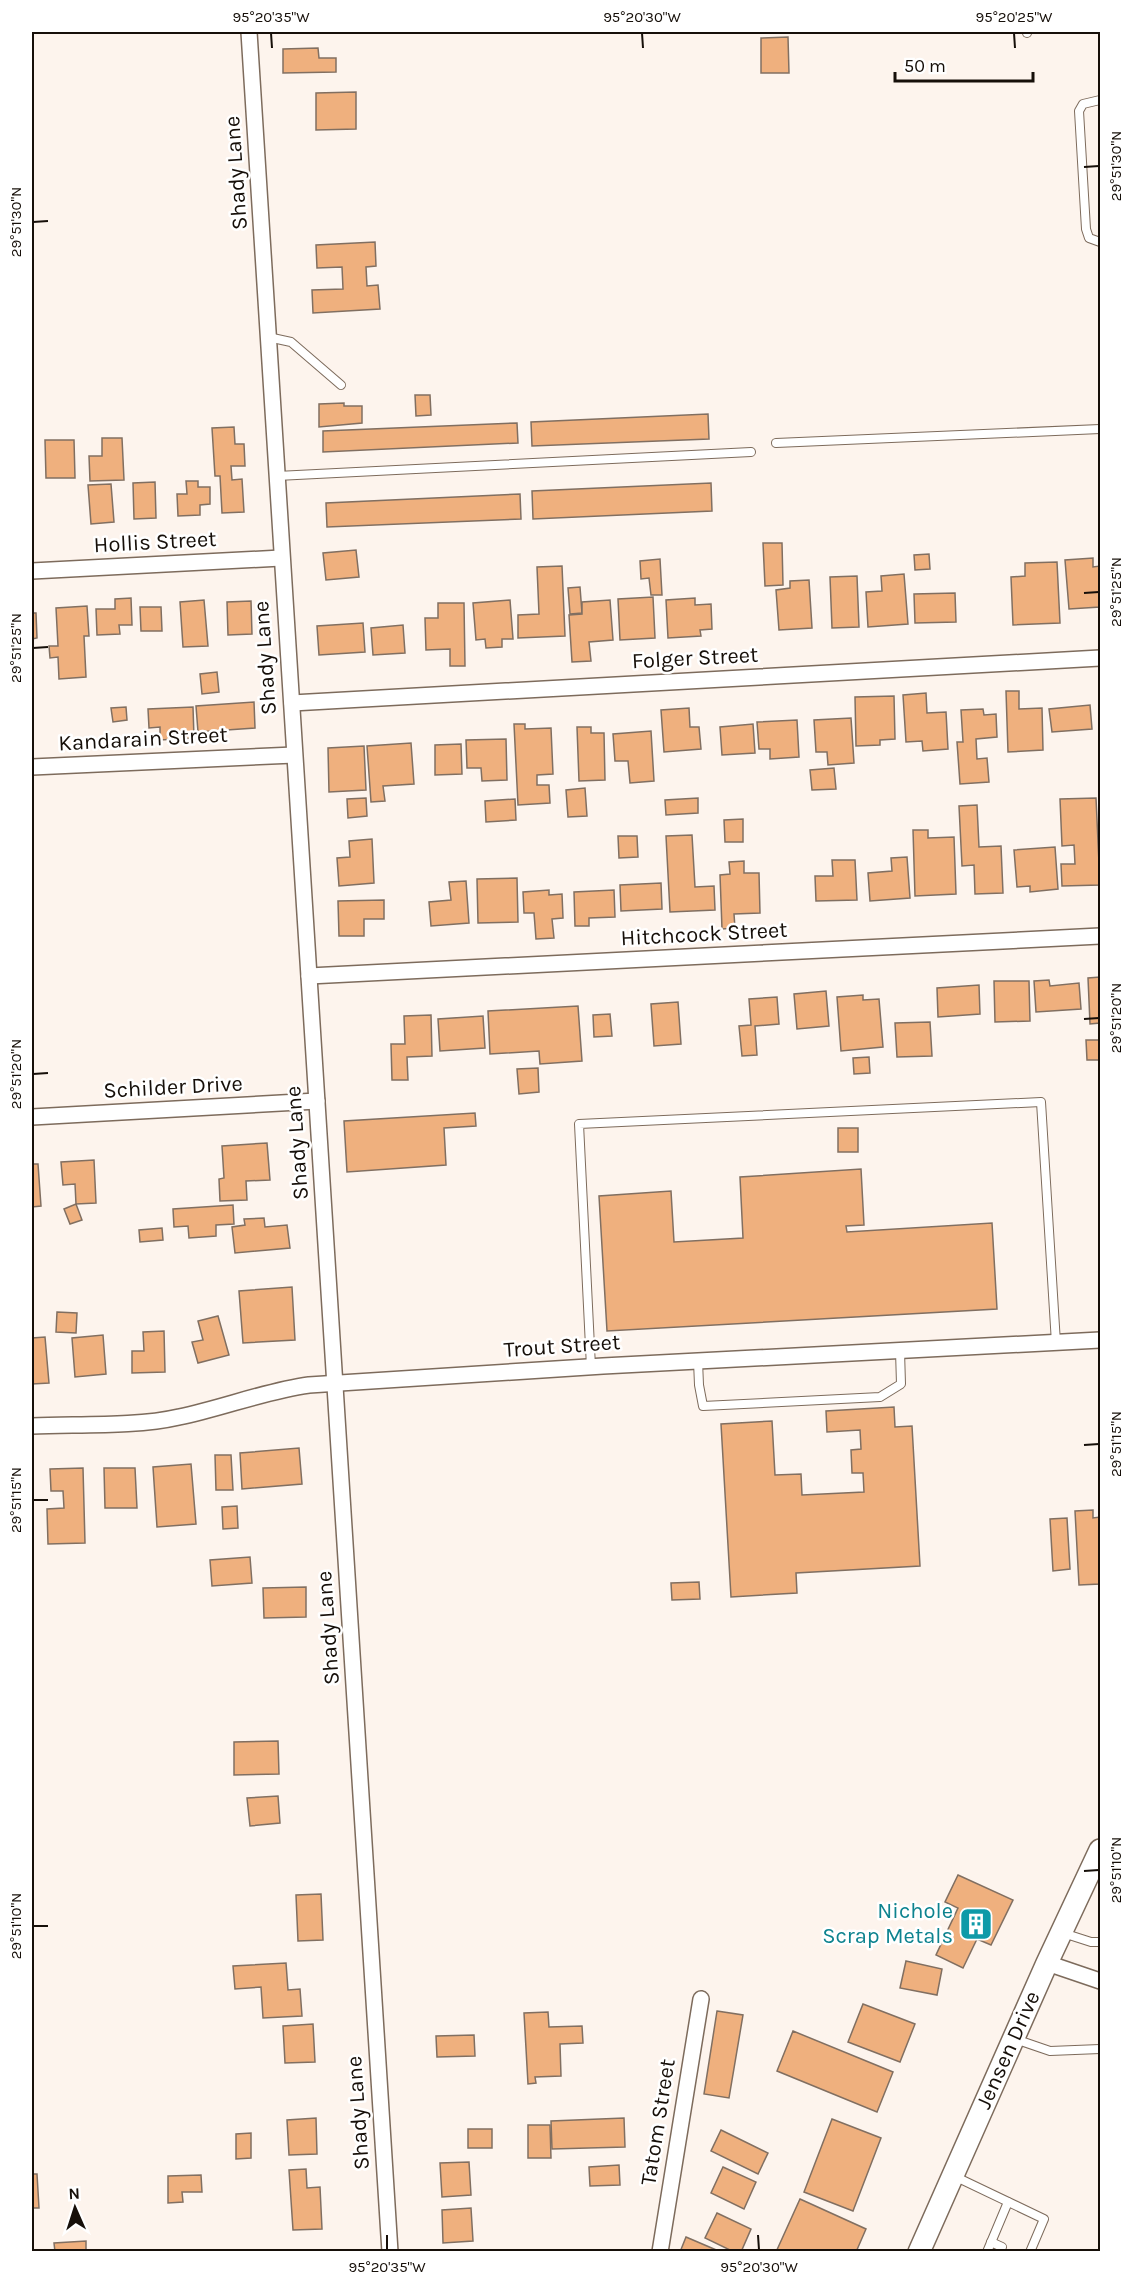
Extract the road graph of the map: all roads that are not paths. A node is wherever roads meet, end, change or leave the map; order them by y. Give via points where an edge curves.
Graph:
1 (249, 32) edge
2 (1101, 100) edge
3 (1101, 242) edge
4 (268, 337) junction
5 (341, 385) dead end
6 (1101, 429) edge
7 (776, 443) dead end
8 (751, 452) dead end
9 (277, 476) junction
10 (281, 558) junction
11 (32, 571) edge
12 (1101, 658) edge
13 (292, 703) junction
14 (294, 755) junction
15 (32, 767) edge
16 (1101, 936) edge
17 (309, 976) junction
18 (316, 1101) junction
19 (32, 1118) edge
20 (1101, 1340) edge
21 (1056, 1342) junction
22 (900, 1351) junction
23 (698, 1361) junction
24 (591, 1367) junction
25 (335, 1383) junction
26 (32, 1426) edge
27 (1101, 1850) edge
28 (1062, 1932) junction
29 (1101, 1942) edge
30 (1047, 1963) junction
31 (1101, 1981) edge
32 (701, 1999) dead end
33 (1014, 2038) junction
34 (1101, 2049) edge
35 (953, 2175) junction
36 (1008, 2202) junction
37 (991, 2242) junction
38 (1002, 2247) dead end
39 (390, 2252) edge
40 (660, 2252) edge
41 (918, 2252) edge
42 (987, 2252) edge
43 (1030, 2252) edge

1 - 4 street, Shady Lane
2 - 3 lane via 1083,104 1079,111 1086,230 1089,238
4 - 5 lane via 291,342
4 - 9 street, Shady Lane
6 - 7 lane
8 - 9 lane
9 - 10 street, Shady Lane
10 - 11 street, Hollis Street
10 - 13 street, Shady Lane
12 - 13 street, Folger Street
13 - 14 street, Shady Lane
14 - 15 street, Kandarain Street
14 - 17 street, Shady Lane
16 - 17 street, Hitchcock Street
17 - 18 street, Shady Lane
18 - 19 street, Schilder Drive
18 - 25 street, Shady Lane
20 - 21 street, Trout Street
21 - 22 street, Trout Street
21 - 24 lane via 1041,1102 579,1124
22 - 23 street, Trout Street
22 - 23 lane via 901,1384 880,1397 703,1406
23 - 24 street, Trout Street
24 - 25 street, Trout Street
25 - 26 street, Trout Street via 288,1388 177,1418
25 - 39 street, Shady Lane
27 - 28 main road, Jensen Drive
28 - 29 lane
28 - 30 main road, Jensen Drive
30 - 31 street
30 - 33 main road, Jensen Drive
32 - 40 street, Tatom Street
33 - 34 lane via 1050,2051
33 - 35 main road, Jensen Drive
35 - 36 lane
35 - 41 main road, Jensen Drive
36 - 37 lane
36 - 43 lane via 1044,2219
37 - 38 lane
37 - 42 lane

